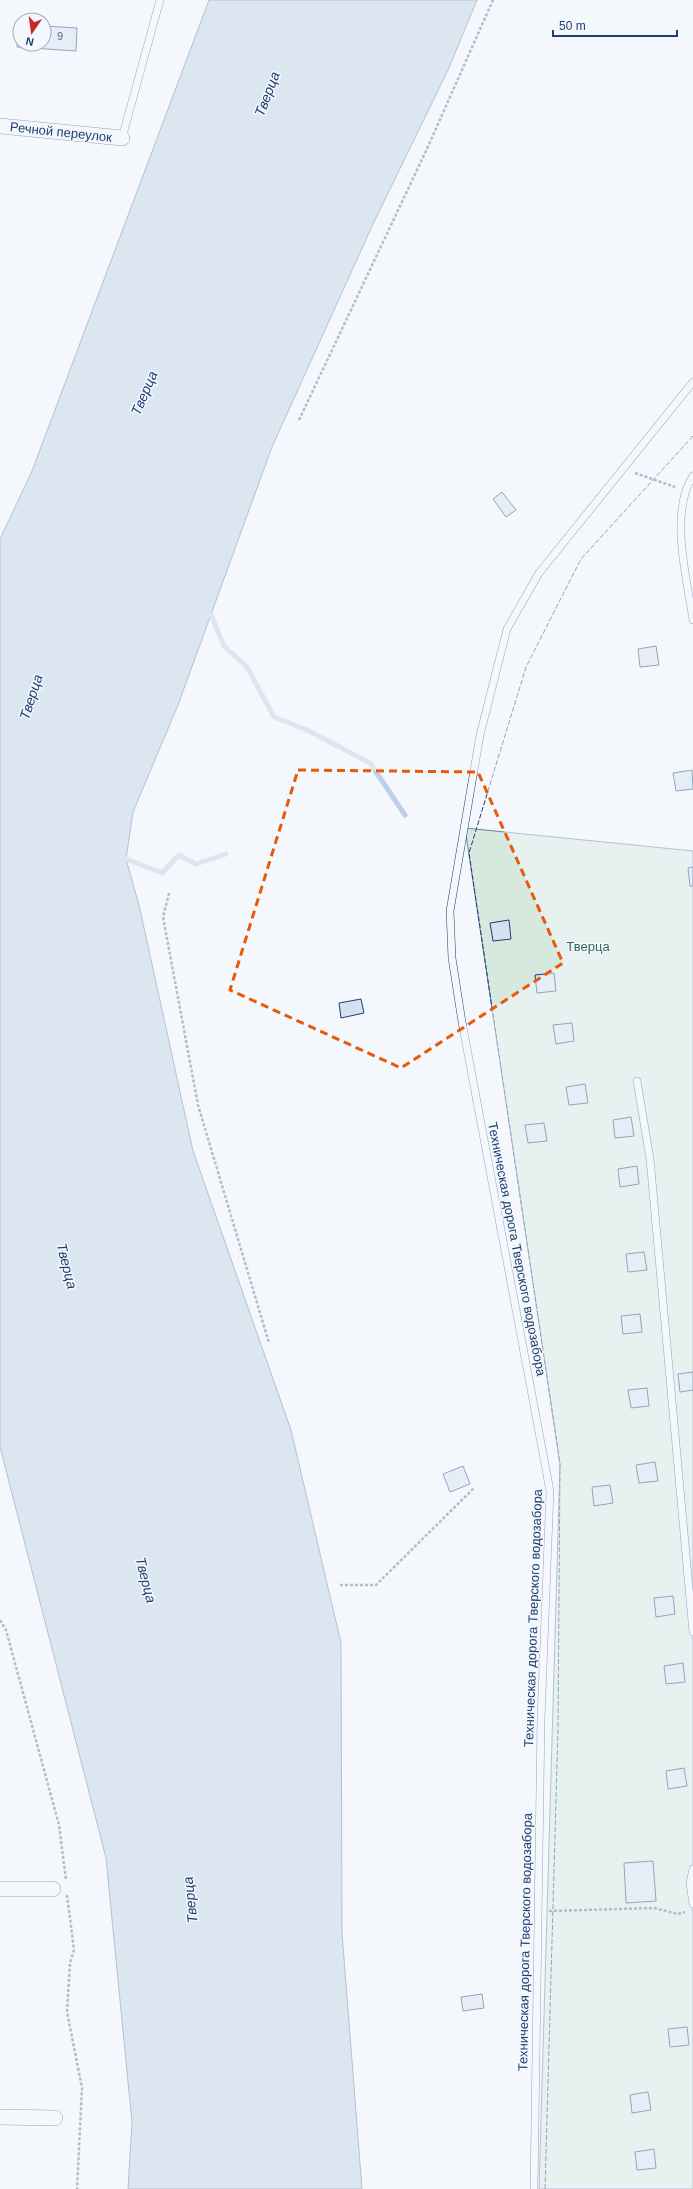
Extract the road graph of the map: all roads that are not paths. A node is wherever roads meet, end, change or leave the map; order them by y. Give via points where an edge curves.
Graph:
1 (160, 0) edge
2 (0, 126) edge
3 (122, 138) joint
4 (693, 382) edge
5 (693, 476) edge
6 (693, 620) edge
7 (637, 1081) dead end
8 (693, 1632) edge
9 (693, 1869) edge
10 (0, 1889) edge
11 (53, 1889) dead end
12 (693, 1904) edge
13 (0, 2117) edge
14 (55, 2118) dead end
15 (534, 2189) edge

1 - 3 lane
2 - 3 street, Речной переулок
4 - 15 lane, Техническая дорога Тверского водозабора via 539,573 507,629 480,735 450,911 452,958 462,1022 550,1491 541,1719
5 - 6 lane via 681,508 681,530
7 - 8 lane via 650,1159
9 - 12 lane via 690,1883
10 - 11 street
13 - 14 street

